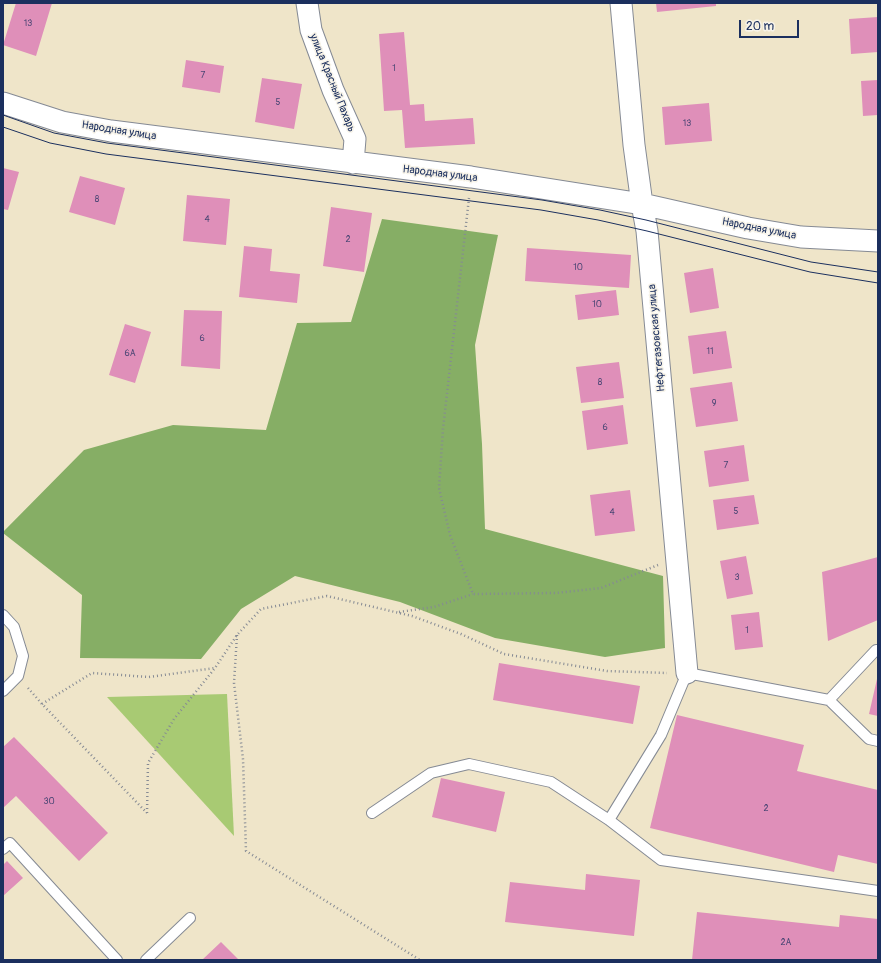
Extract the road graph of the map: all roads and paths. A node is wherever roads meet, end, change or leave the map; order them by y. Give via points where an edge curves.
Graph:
1 (307, 3) edge
2 (621, 3) edge
3 (3, 103) edge
4 (353, 163) junction
5 (471, 178) junction
6 (642, 204) junction
7 (878, 241) edge
8 (677, 558) junction
9 (472, 594) junction
10 (397, 612) junction
11 (3, 615) edge
12 (236, 635) junction
13 (878, 650) edge
14 (215, 668) junction
15 (687, 673) junction
16 (18, 676) junction
17 (3, 691) edge
18 (829, 700) junction
19 (42, 704) junction
20 (878, 741) edge
21 (372, 813) dead end
22 (609, 820) junction
23 (3, 849) edge
24 (878, 891) edge
25 (190, 918) dead end
26 (117, 960) edge
27 (146, 960) edge
28 (420, 960) edge

1 - 4 street, улица Красный Пахарь via 311,30 333,90 355,139
2 - 6 street, Нефтегазовская улица
3 - 4 street, Народная улица via 62,122 110,131
4 - 5 street, Народная улица
5 - 6 street, Народная улица
5 - 9 path via 443,429 439,488 450,534
6 - 7 street, Народная улица via 801,237
6 - 8 street, Нефтегазовская улица via 647,231
8 - 9 path via 601,588 556,593
8 - 15 street, Нефтегазовская улица
9 - 10 path via 434,607
10 - 12 path via 327,596 261,609
10 - 15 path via 461,634 504,654 607,670
11 - 16 lane via 14,627 23,656
12 - 14 path
12 - 28 path via 234,683 243,758 246,851
13 - 18 lane
14 - 19 path via 149,677 92,673
14 - 19 path via 174,719 148,763 148,813
15 - 18 lane
15 - 22 lane via 661,735
16 - 17 lane
16 - 19 path
18 - 20 lane via 869,739
21 - 22 lane via 431,773 468,764 551,782
22 - 24 lane via 661,860
23 - 26 lane via 10,843
25 - 27 lane

